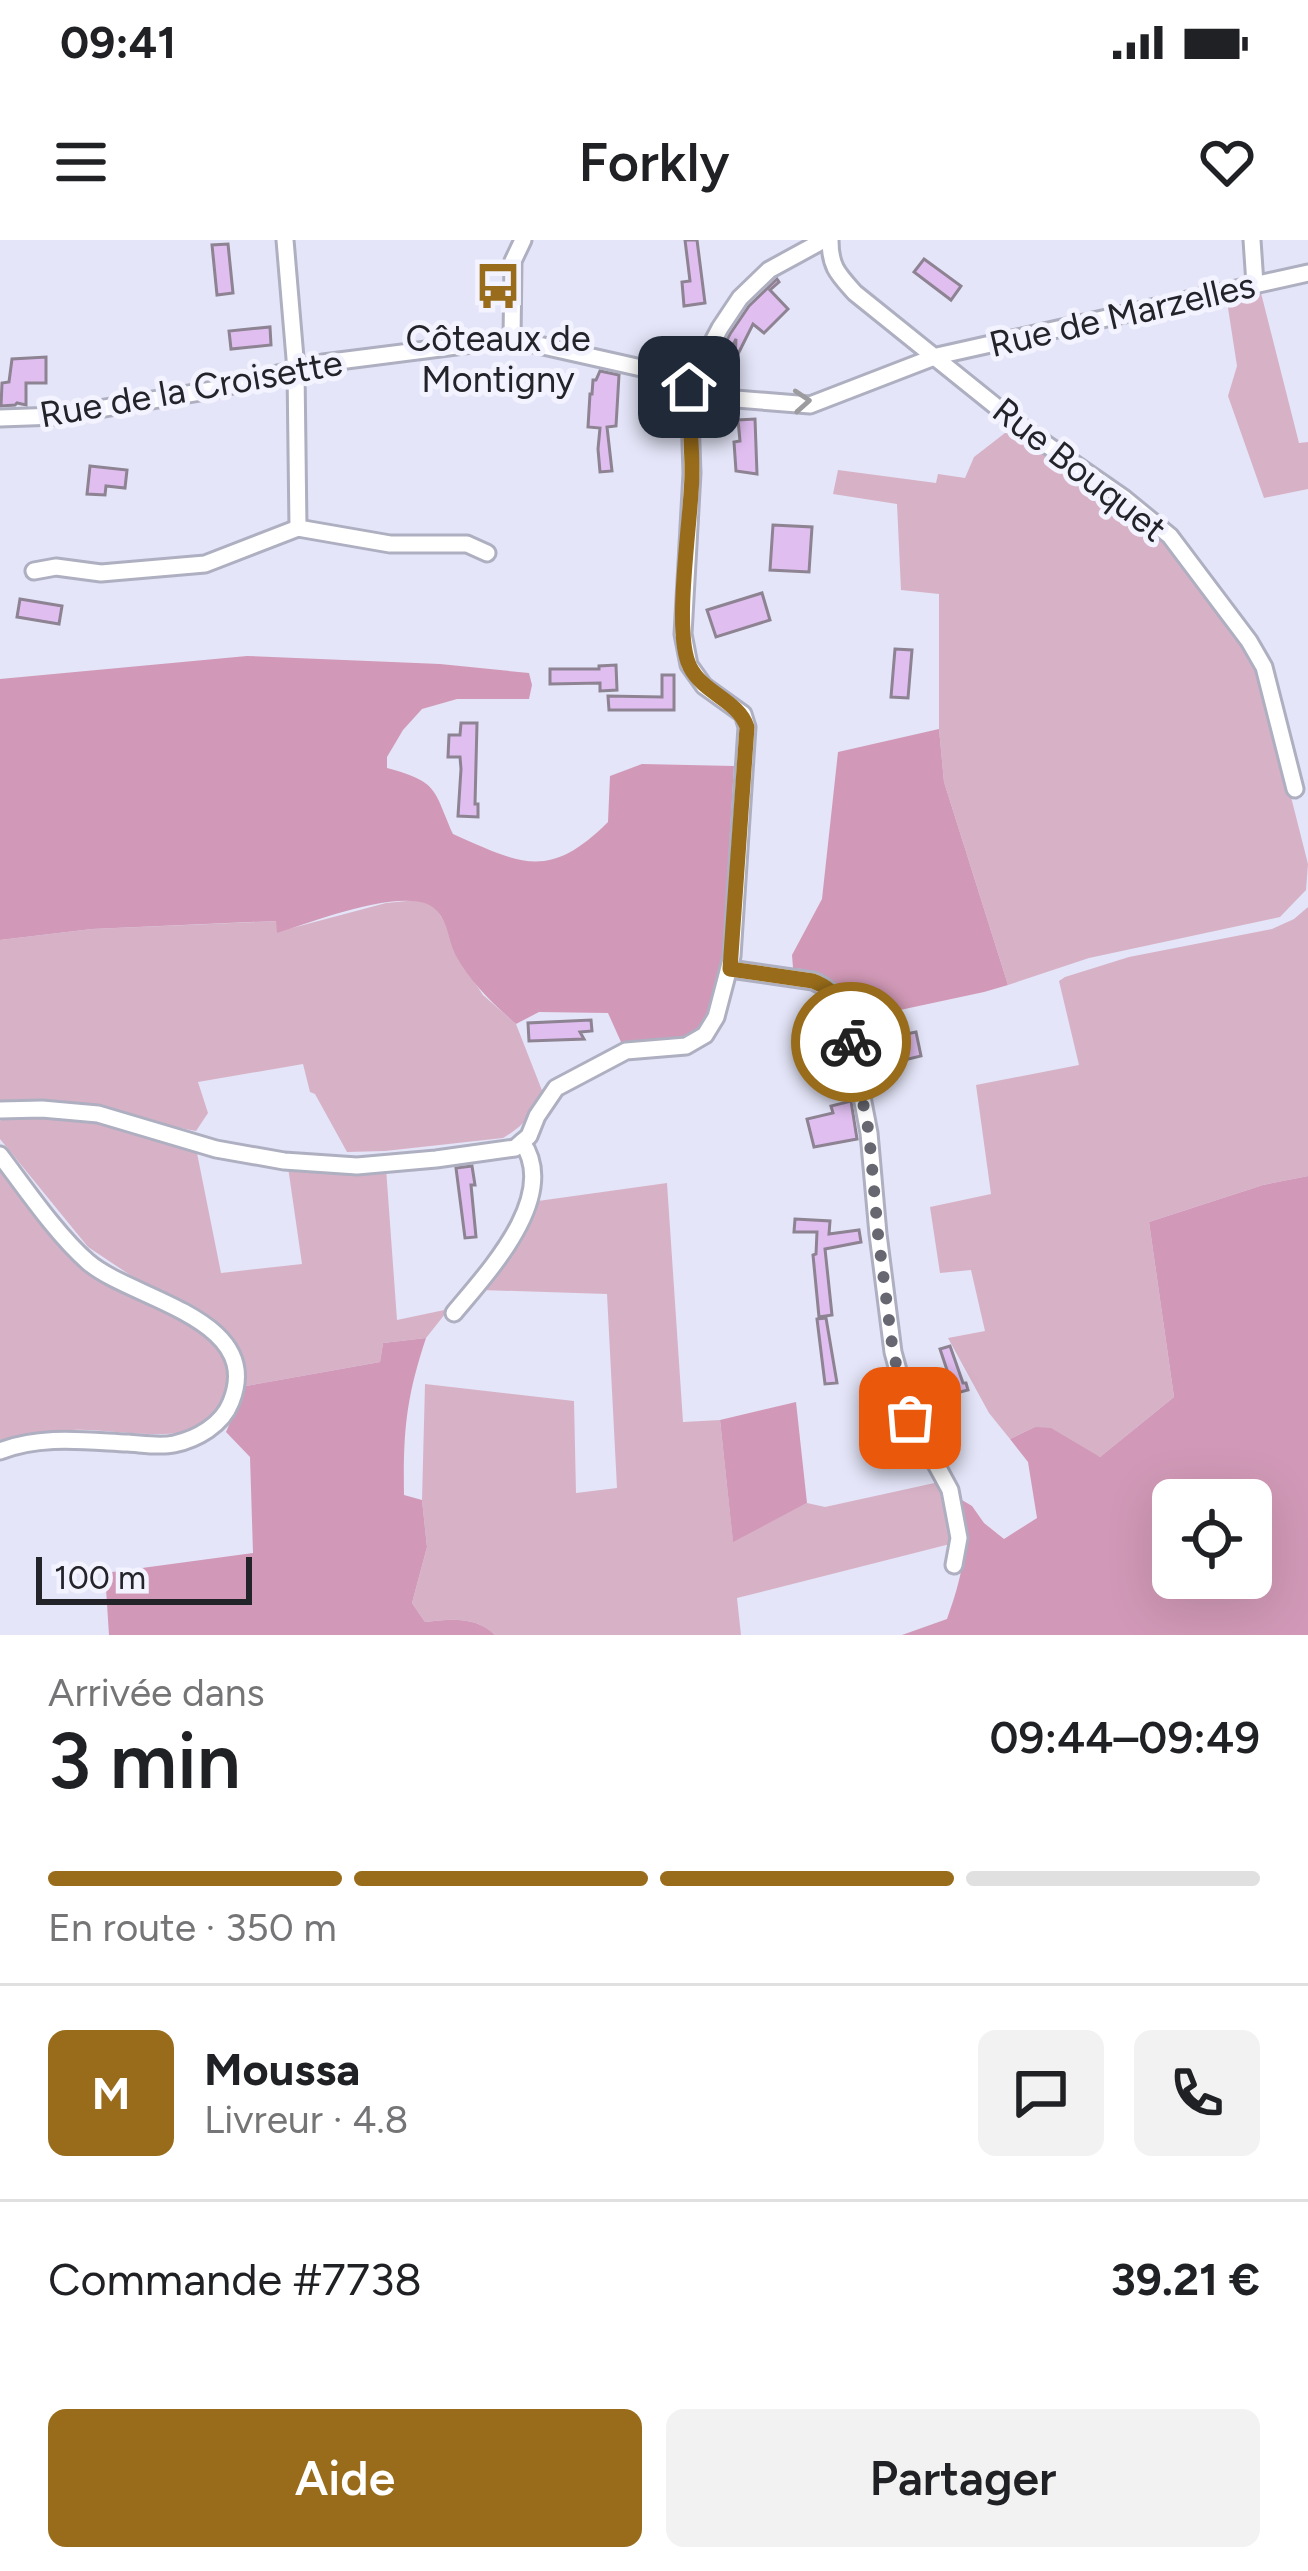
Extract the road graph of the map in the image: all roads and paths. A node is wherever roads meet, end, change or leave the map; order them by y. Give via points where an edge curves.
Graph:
1 (284, 240) edge
2 (523, 240) edge
3 (827, 240) edge
4 (1252, 240) edge
5 (1308, 273) edge
6 (1255, 284) junction
7 (512, 339) junction
8 (937, 356) junction
9 (296, 370) junction
10 (689, 387) junction
11 (0, 418) edge
12 (298, 528) junction
13 (488, 553) dead end
14 (34, 571) dead end
15 (1295, 789) dead end
16 (730, 969) junction
17 (0, 1110) edge
18 (522, 1142) junction
19 (0, 1155) edge
20 (454, 1312) dead end
21 (0, 1451) edge
22 (953, 1565) dead end

1 - 9 street
2 - 7 street via 513,261
3 - 8 street, Rue Bouquet via 838,275 855,293
3 - 10 street via 769,270 740,298
4 - 6 street
5 - 6 street, Rue de Marzelles
6 - 8 street, Rue de Marzelles
7 - 9 street, Rue de la Croisette
7 - 10 street, Rue de la Croisette via 677,376
10 -> 8 street, Rue de la Croisette via 699,396 810,405
8 - 15 street, Rue Bouquet via 1170,536 1264,667
9 - 11 street, Rue de la Croisette via 79,412
9 - 12 street
10 - 16 street via 683,634 689,665 747,727
12 - 13 street via 390,544 467,544
12 - 14 street via 205,564
16 - 18 street via 705,1035 686,1046 626,1051 556,1088
16 - 22 street via 813,981 844,1009 869,1133 893,1352 910,1418 950,1490 959,1538
17 - 18 street via 98,1114 216,1149 321,1164 436,1160
18 - 20 street via 532,1156 532,1198 502,1255
19 - 21 street via 90,1264 202,1322 227,1346 236,1372 231,1402 197,1437 170,1446 67,1440

